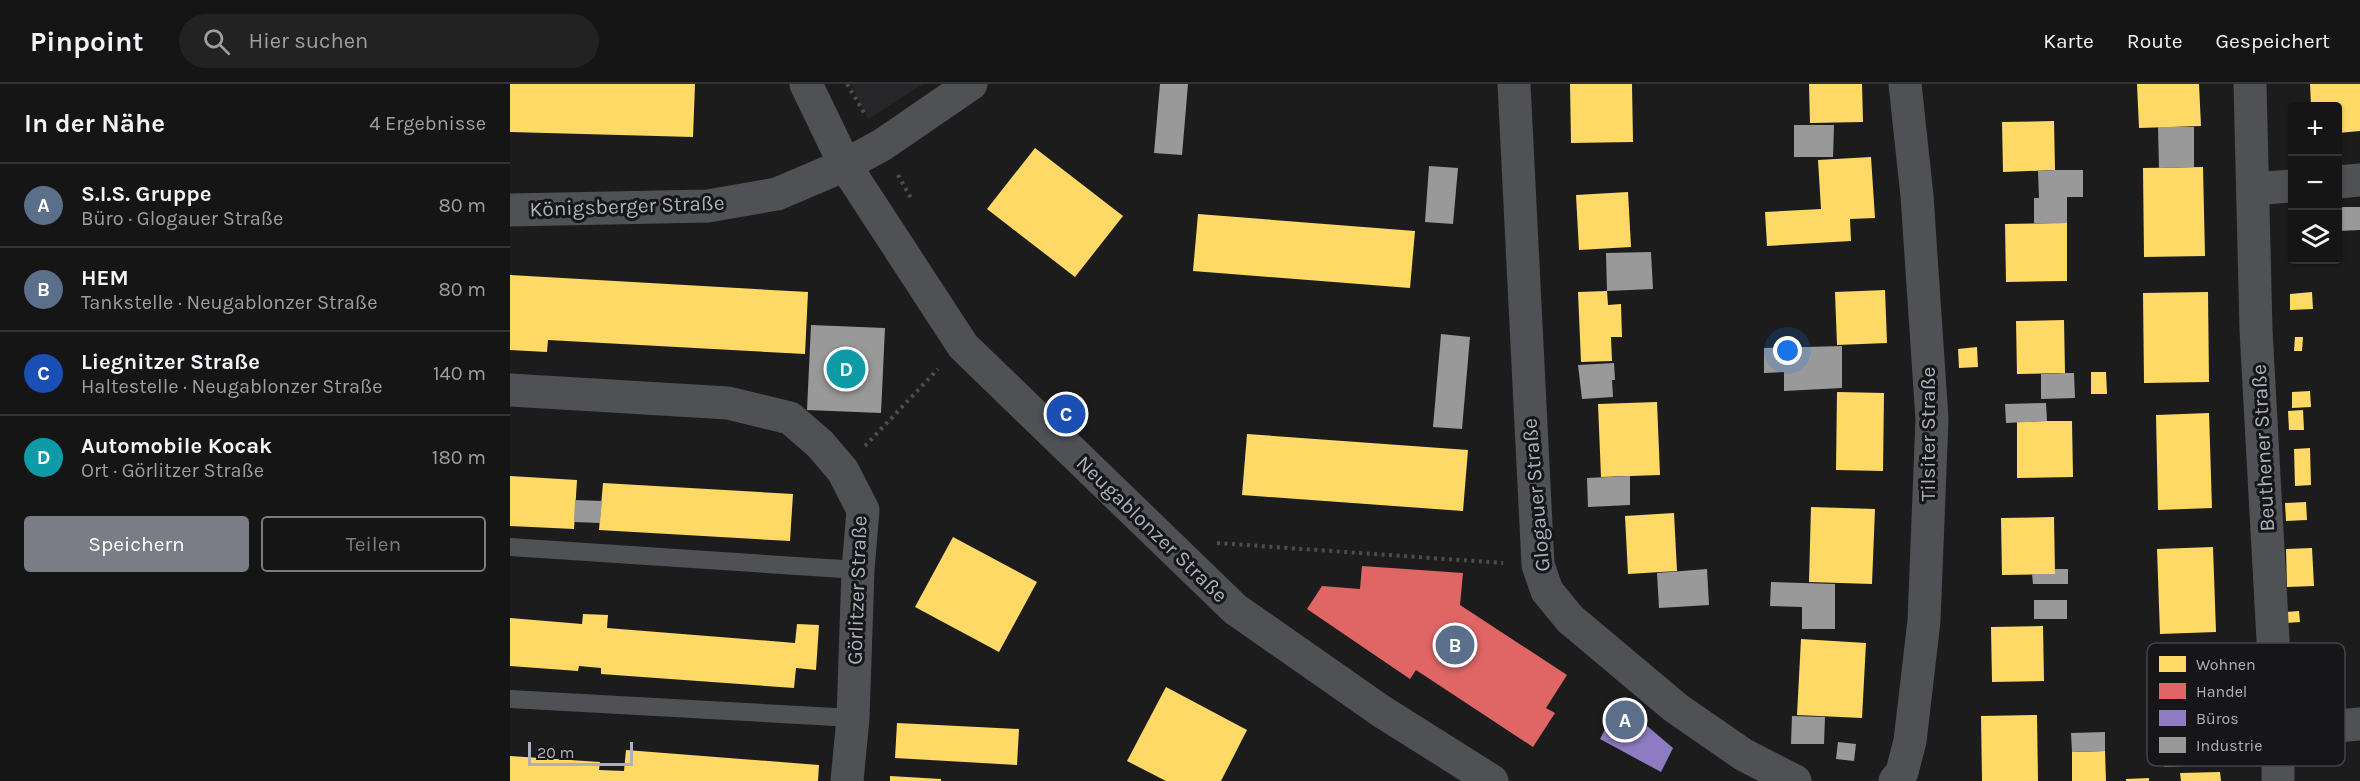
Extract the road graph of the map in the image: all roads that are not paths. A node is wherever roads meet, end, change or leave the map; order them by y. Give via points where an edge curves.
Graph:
1 (806, 84) edge
2 (971, 84) edge
3 (1514, 84) edge
4 (1905, 84) edge
5 (2250, 84) edge
6 (845, 165) junction
7 (2360, 180) edge
8 (2342, 182) edge
9 (2288, 186) edge
10 (2253, 189) junction
11 (510, 210) edge
12 (510, 390) edge
13 (510, 548) edge
14 (858, 570) junction
15 (2273, 643) edge
16 (510, 699) edge
17 (853, 718) junction
18 (2360, 724) edge
19 (2345, 725) edge
20 (847, 781) edge
21 (1492, 781) edge
22 (1795, 781) edge
23 (1895, 781) edge

1 - 6 street, Neugablonzer Straße
2 - 6 street, Königsberger Straße via 882,145
3 - 22 street, Glogauer Straße via 1538,565 1547,591 1570,618 1676,708 1744,755
4 - 23 street, Tilsiter Straße via 1932,419 1924,621 1910,741 1902,772
5 - 10 street, Beuthener Straße
6 - 11 street, Königsberger Straße via 777,194 708,206
6 - 21 street, Neugablonzer Straße via 963,346 1177,555 1235,609 1313,665
7 - 8 street
9 - 10 street
10 - 15 street, Beuthener Straße via 2256,330
12 - 14 street, Görlitzer Straße via 728,403 790,418 843,471 863,510
13 - 14 lane
14 - 17 street, Görlitzer Straße
16 - 17 lane
17 - 20 street, Görlitzer Straße
18 - 19 street

